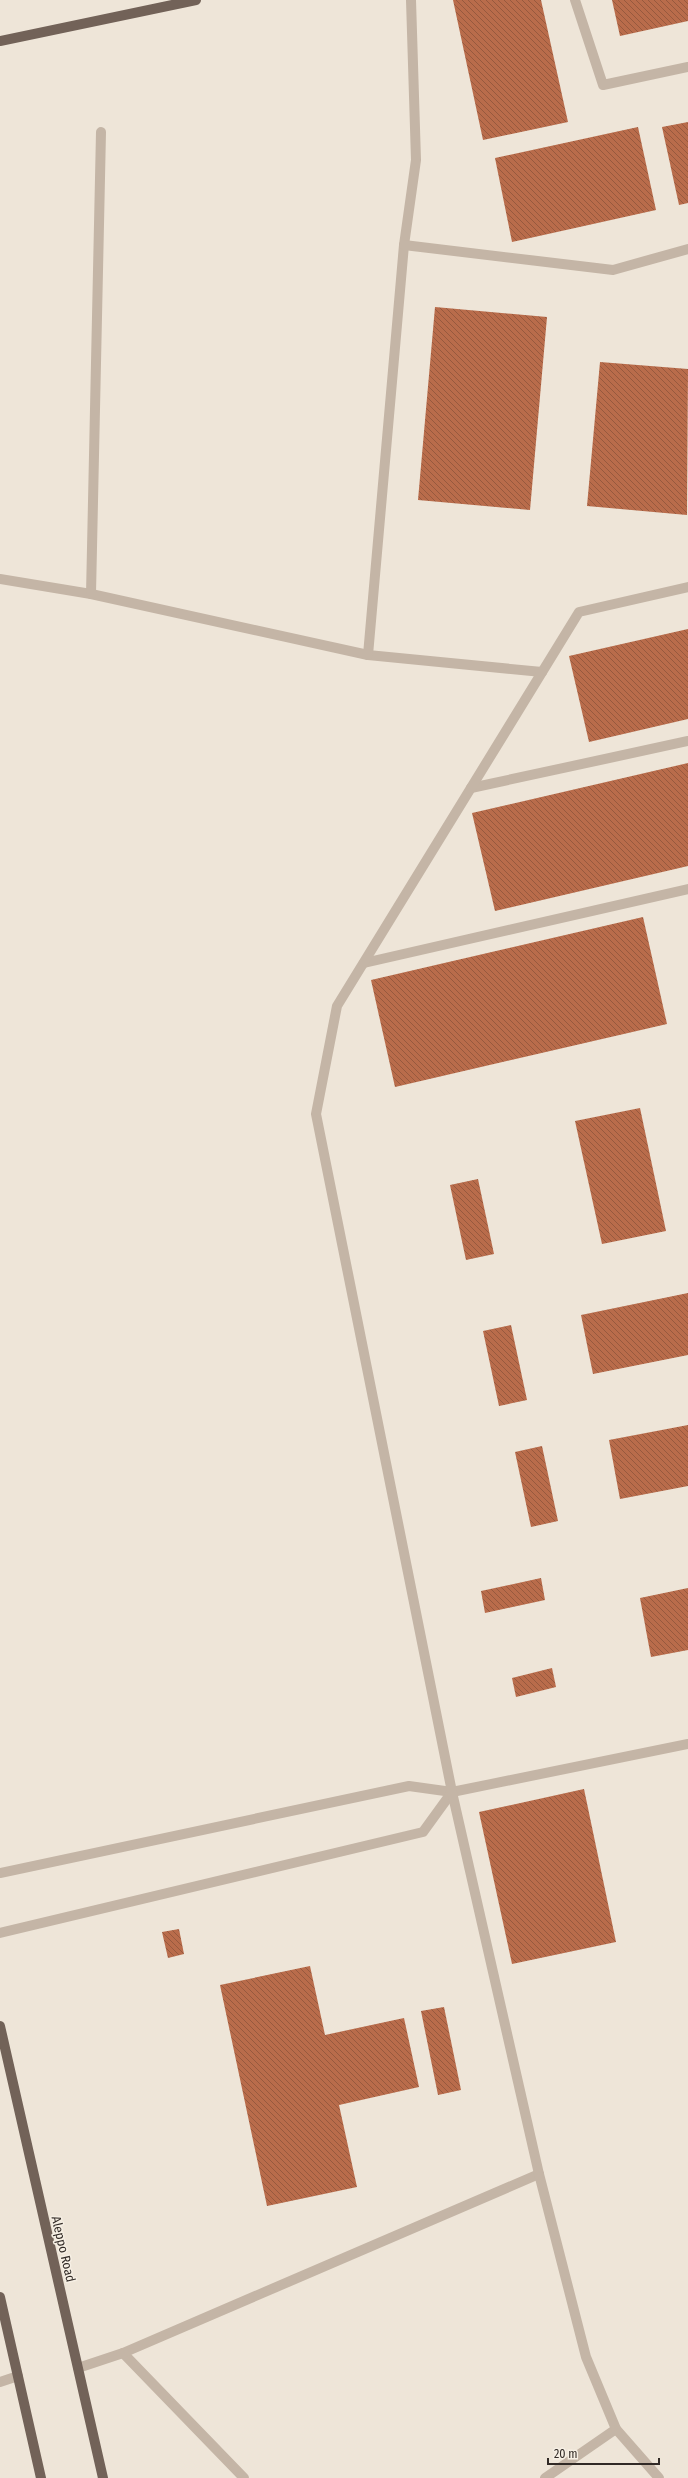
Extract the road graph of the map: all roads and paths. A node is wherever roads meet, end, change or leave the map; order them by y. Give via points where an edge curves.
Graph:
1 (196, 0) edge
2 (411, 0) edge
3 (575, 0) edge
4 (0, 41) edge
5 (688, 67) edge
6 (101, 132) dead end
7 (404, 245) junction
8 (688, 249) edge
9 (0, 579) edge
10 (688, 587) edge
11 (92, 594) junction
12 (368, 655) junction
13 (542, 672) junction
14 (688, 741) edge
15 (472, 788) junction
16 (688, 889) edge
17 (364, 963) junction
18 (688, 1744) edge
19 (452, 1792) junction
20 (0, 1874) edge
21 (0, 1933) edge
22 (0, 2026) edge
23 (539, 2174) junction
24 (0, 2297) edge
25 (123, 2353) junction
26 (78, 2368) junction
27 (18, 2376) junction
28 (0, 2382) edge
29 (616, 2429) junction
30 (41, 2478) edge
31 (103, 2478) edge
32 (244, 2478) edge
33 (545, 2478) edge
34 (659, 2478) edge

1 - 4 main road
2 - 7 street via 416,160
3 - 5 street via 603,85
6 - 11 street
7 - 8 street via 613,270
7 - 12 street
9 - 11 street
10 - 13 street via 579,612
11 - 12 street
12 - 13 street
13 - 15 street
14 - 15 street
15 - 17 street
16 - 17 street
17 - 19 street via 337,1006 316,1114
18 - 19 street
19 - 20 street via 409,1786
19 - 21 street via 423,1832
19 - 23 street
22 - 26 main road, Aleppo Road
23 - 25 street
23 - 29 street via 586,2357
24 - 27 main road
25 - 26 street
25 - 32 street
26 - 31 main road, Aleppo Road
27 - 28 street
27 - 30 main road
29 - 33 street
29 - 34 street

